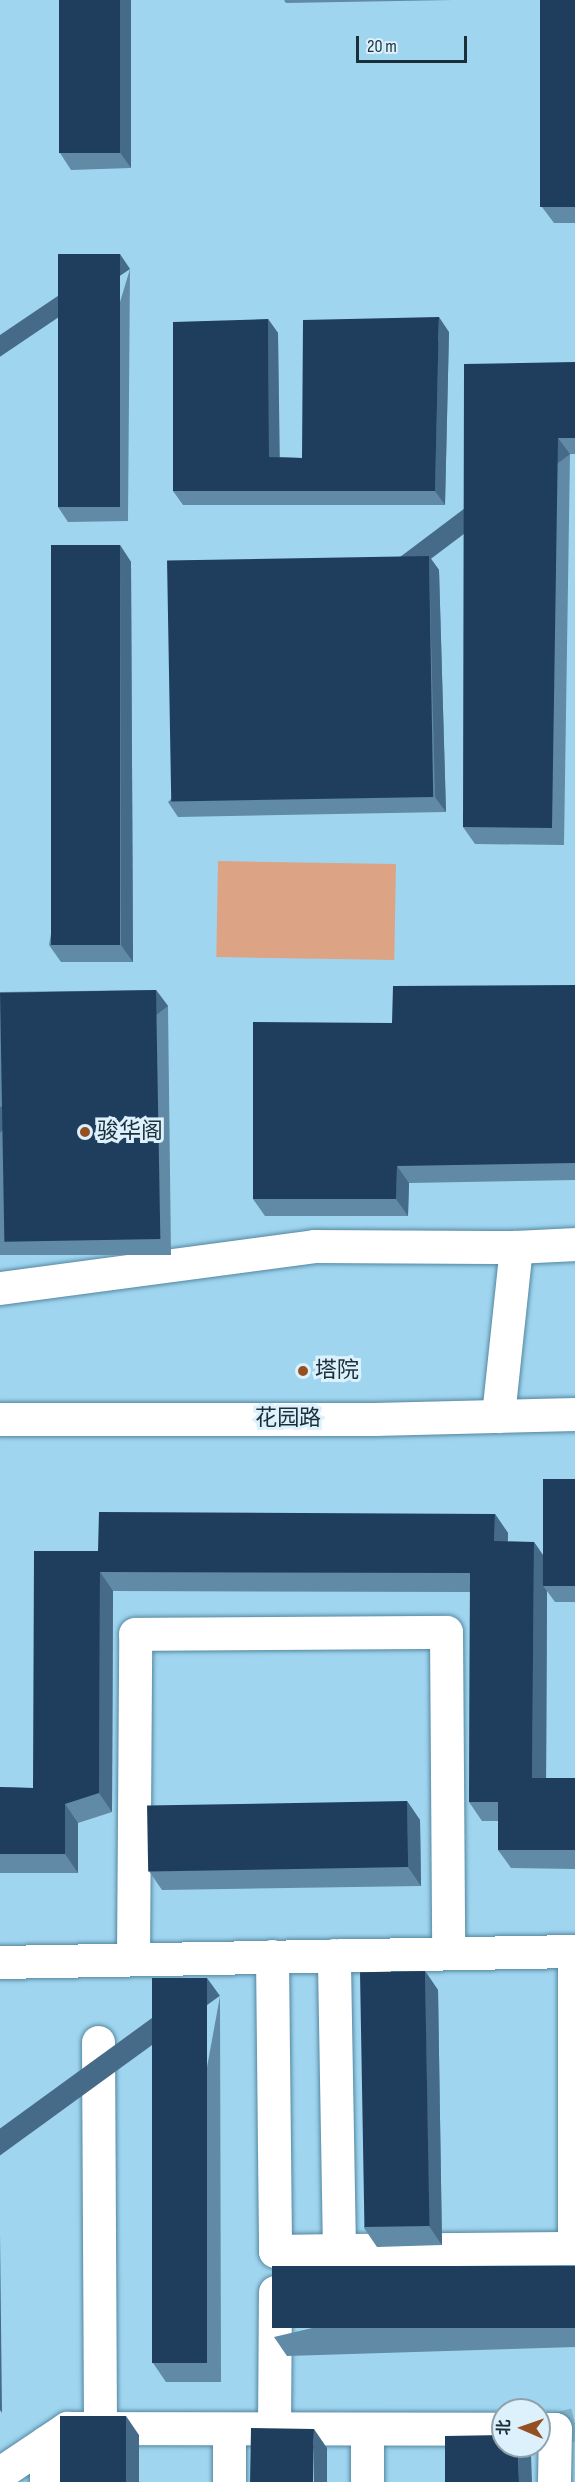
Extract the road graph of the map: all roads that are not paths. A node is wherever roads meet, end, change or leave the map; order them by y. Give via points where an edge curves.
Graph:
1 (575, 1244) edge
2 (516, 1247) junction
3 (0, 1288) edge
4 (575, 1414) edge
5 (498, 1416) junction
6 (0, 1419) edge
7 (574, 1951) edge
8 (448, 1953) junction
9 (334, 1955) junction
10 (272, 1956) junction
11 (133, 1959) junction
12 (0, 1962) edge
13 (98, 2042) dead end
14 (339, 2250) junction
15 (275, 2251) junction
16 (100, 2428) junction
17 (229, 2429) junction
18 (274, 2429) junction
19 (491, 2429) edge
20 (551, 2429) edge
21 (367, 2430) junction
22 (46, 2442) junction
23 (0, 2473) edge
24 (46, 2482) edge
25 (229, 2482) edge
26 (367, 2482) edge
27 (554, 2482) edge

1 - 2 street
2 - 3 street via 314,1246
2 - 5 street
4 - 5 street, 花园路
5 - 6 street, 花园路
7 - 8 street
7 - 14 street via 574,2248
8 - 9 street
8 - 11 street via 446,1632 135,1634
9 - 10 street
9 - 14 street
10 - 11 street
10 - 15 street
11 - 12 street
13 - 16 street
14 - 15 street
15 - 18 street
16 - 17 street
16 - 22 street via 67,2428
17 - 18 street
17 - 25 street
18 - 21 street
19 - 21 street
20 - 27 street via 555,2429
21 - 26 street
22 - 23 street
22 - 24 street

